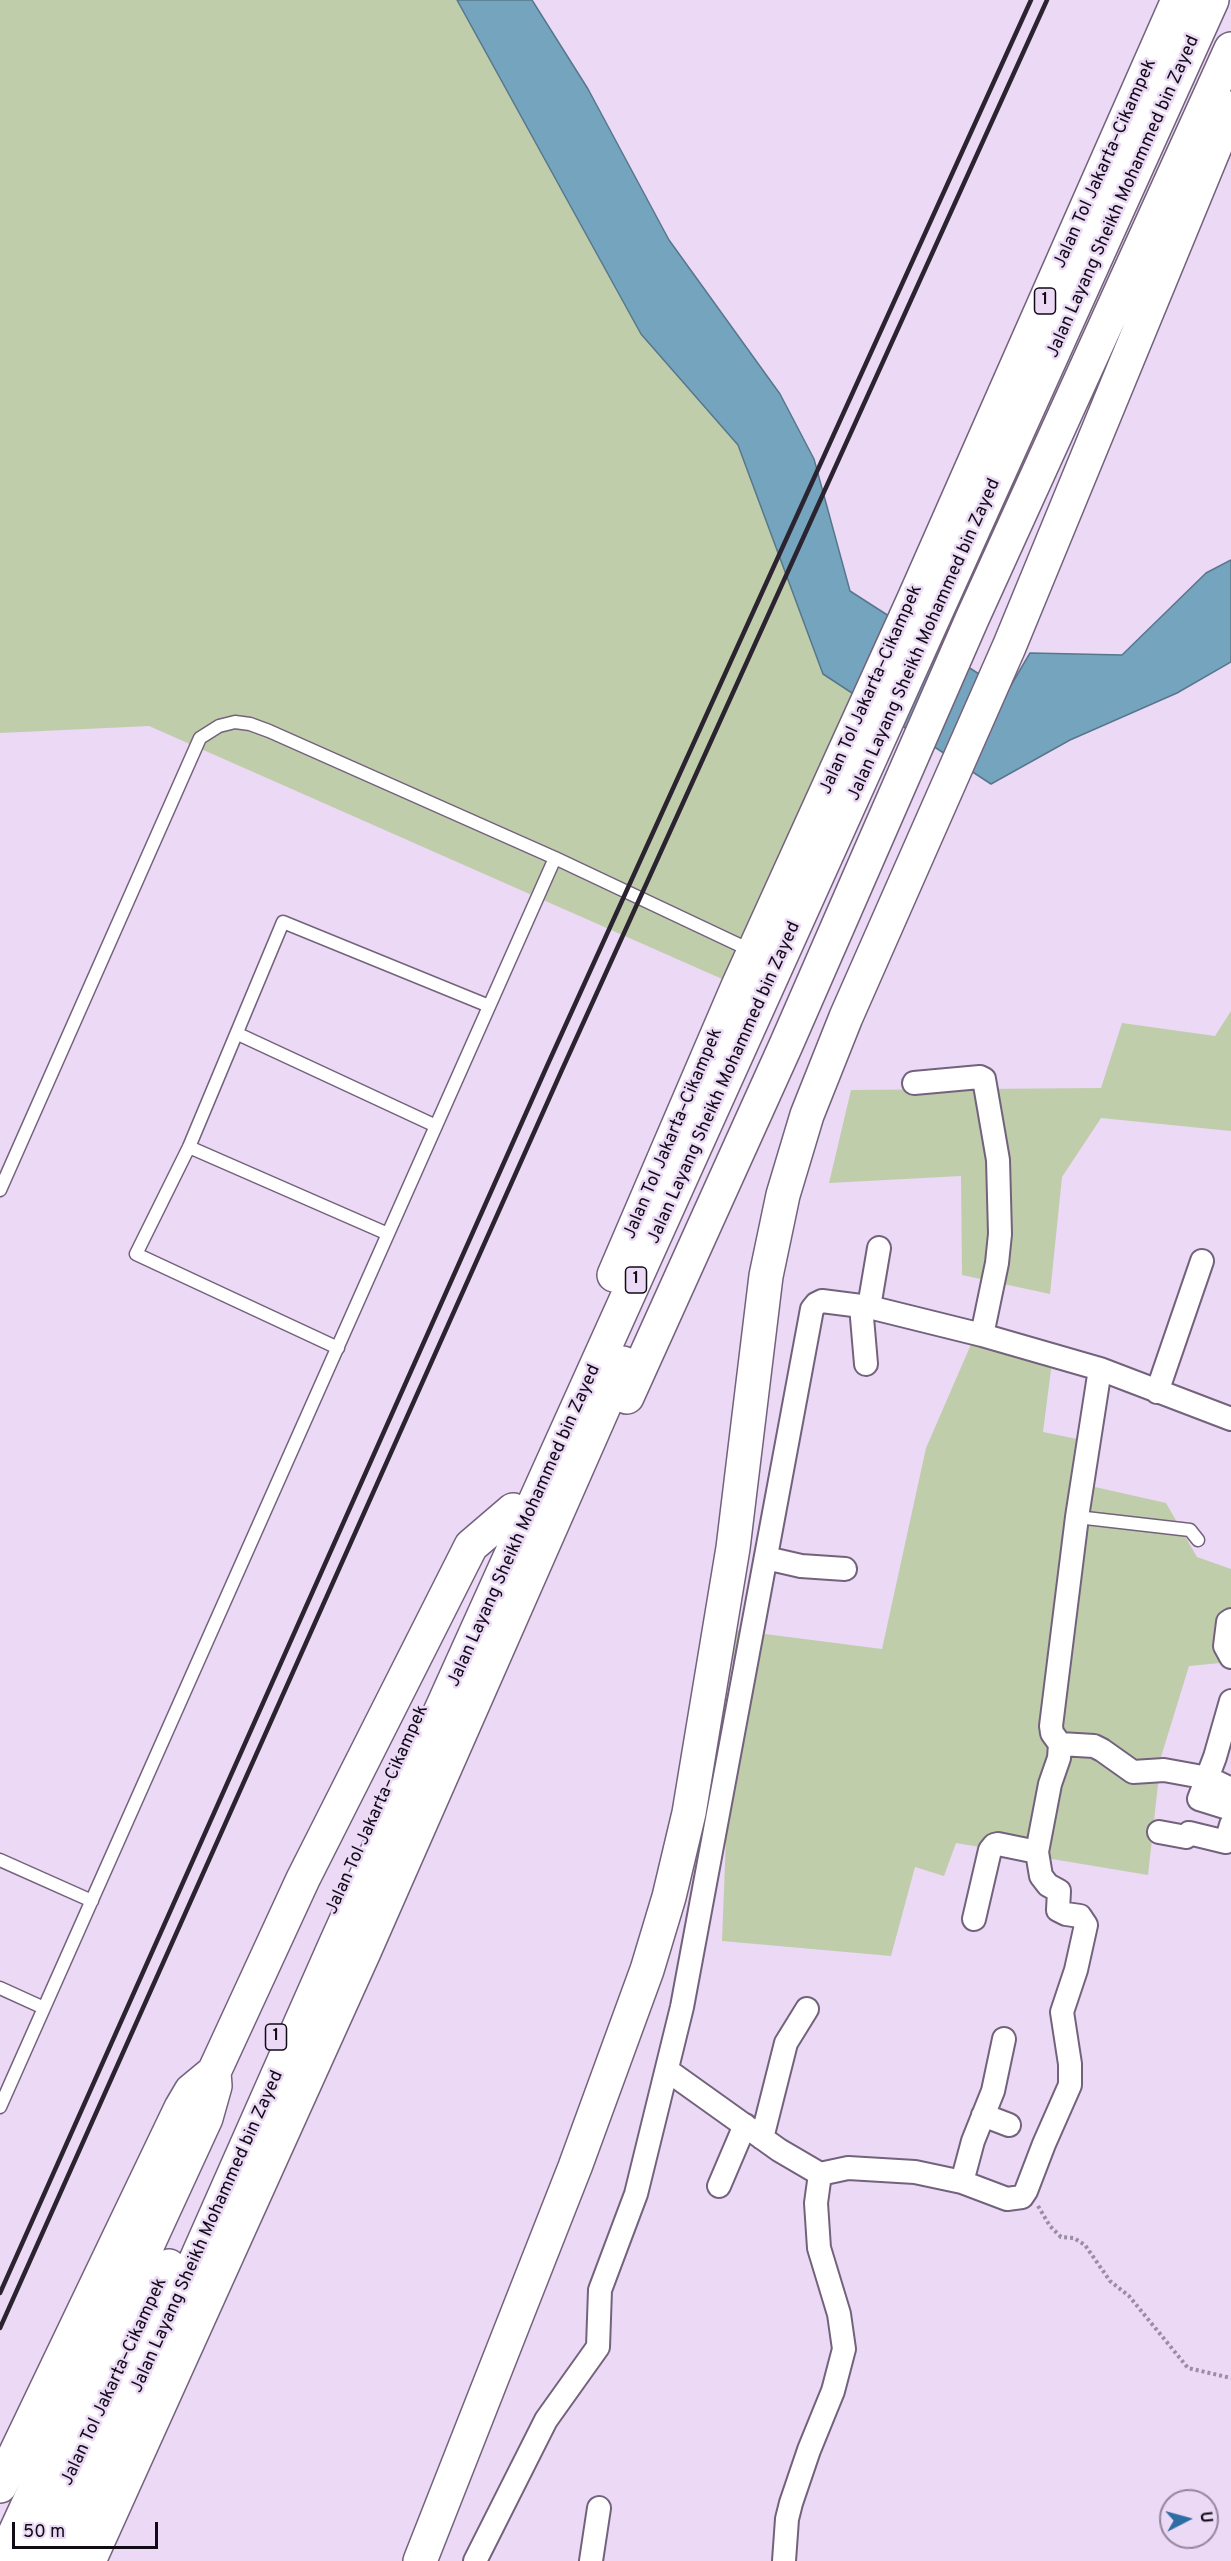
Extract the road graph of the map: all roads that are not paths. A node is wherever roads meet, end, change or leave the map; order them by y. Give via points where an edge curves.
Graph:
1 (1178, 0) edge
2 (1212, 0) edge
3 (1231, 6) edge
4 (1231, 49) edge
5 (1231, 108) edge
6 (555, 858) junction
7 (753, 952) junction
8 (489, 1006) junction
9 (238, 1034) junction
10 (914, 1083) dead end
11 (436, 1126) junction
12 (189, 1148) junction
13 (0, 1190) edge
14 (388, 1234) junction
15 (879, 1248) dead end
16 (1202, 1261) dead end
17 (865, 1307) junction
18 (982, 1335) junction
19 (338, 1348) junction
20 (866, 1364) dead end
21 (1100, 1369) junction
22 (1157, 1392) junction
23 (1231, 1419) edge
24 (513, 1510) junction
25 (1077, 1517) junction
26 (1198, 1540) dead end
27 (766, 1558) junction
28 (845, 1569) dead end
29 (1231, 1620) edge
30 (1231, 1657) edge
31 (1231, 1701) edge
32 (1060, 1744) junction
33 (1208, 1778) junction
34 (1231, 1789) edge
35 (1231, 1809) edge
36 (1231, 1825) edge
37 (1159, 1832) dead end
38 (1036, 1852) junction
39 (0, 1860) edge
40 (92, 1901) junction
41 (974, 1919) dead end
42 (0, 1988) edge
43 (44, 2008) junction
44 (807, 2009) dead end
45 (1004, 2038) dead end
46 (667, 2070) junction
47 (214, 2072) junction
48 (0, 2107) edge
49 (983, 2115) junction
50 (1009, 2125) dead end
51 (753, 2131) junction
52 (820, 2174) junction
53 (962, 2182) junction
54 (719, 2186) dead end
55 (0, 2486) edge
56 (599, 2508) dead end
57 (2, 2561) edge
58 (32, 2561) edge
59 (63, 2561) edge
60 (89, 2561) edge
61 (101, 2561) edge
62 (420, 2561) edge
63 (475, 2561) edge
64 (591, 2561) edge
65 (784, 2561) edge

1 - 7 highway, Jalan Tol Jakarta–Cikampek / 1 via 913,601
2 - 59 highway, Jalan Layang Sheikh Mohammed bin Zayed / 1 via 1140,175 341,1932
3 - 60 highway, Jalan Layang Sheikh Mohammed bin Zayed / 1 via 815,926 364,1952
4 - 61 highway, 1
5 - 62 highway via 1010,647 846,1017 807,1115 783,1195 766,1276 733,1548 689,1813 669,1897 647,1970 575,2167
6 - 7 lane
6 - 8 lane
6 - 13 lane via 250,724 235,722 210,730 200,738
7 - 24 highway, Jalan Tol Jakarta–Cikampek / 1
8 - 9 lane via 283,922
8 - 11 lane
9 - 11 lane
9 - 12 lane
10 - 18 street via 980,1077 984,1080 998,1160 1000,1234
11 - 14 lane
12 - 14 lane
12 - 19 lane via 136,1254
14 - 19 lane
15 - 17 street
16 - 22 street
17 - 18 street
17 - 20 street
17 - 27 street via 822,1301 812,1310
18 - 21 street
19 - 40 lane
21 - 22 street
21 - 25 street
22 - 23 street
24 - 47 highway via 471,1546 303,1879
24 - 58 highway, Jalan Tol Jakarta–Cikampek / 1 via 301,1981
25 - 26 lane via 1190,1530
25 - 32 street via 1051,1725
27 - 28 street via 801,1566
27 - 46 street
29 - 30 street via 1225,1646
31 - 33 street
32 - 33 street via 1094,1746 1133,1772 1164,1770
32 - 38 street
33 - 34 street
33 - 35 street via 1199,1799
36 - 37 street via 1226,1842 1189,1833 1186,1837
38 - 41 street via 994,1845
38 - 53 street via 1041,1876 1059,1891 1058,1910 1080,1916 1086,1925 1062,2012 1070,2085 1022,2197 1007,2199
39 - 40 lane
40 - 43 lane
42 - 43 lane
43 - 48 lane
44 - 51 street via 786,2043
45 - 49 street via 993,2091
46 - 51 street
46 - 63 street via 636,2194 600,2290 598,2347 546,2420
47 - 55 highway via 191,2091 181,2108
47 - 57 highway via 215,2086 206,2118
49 - 50 street
49 - 53 street
51 - 52 street
51 - 54 street
52 - 53 street via 849,2168 886,2170
52 - 65 street via 816,2203 819,2247 839,2314 844,2349 833,2391 791,2503
56 - 64 street

